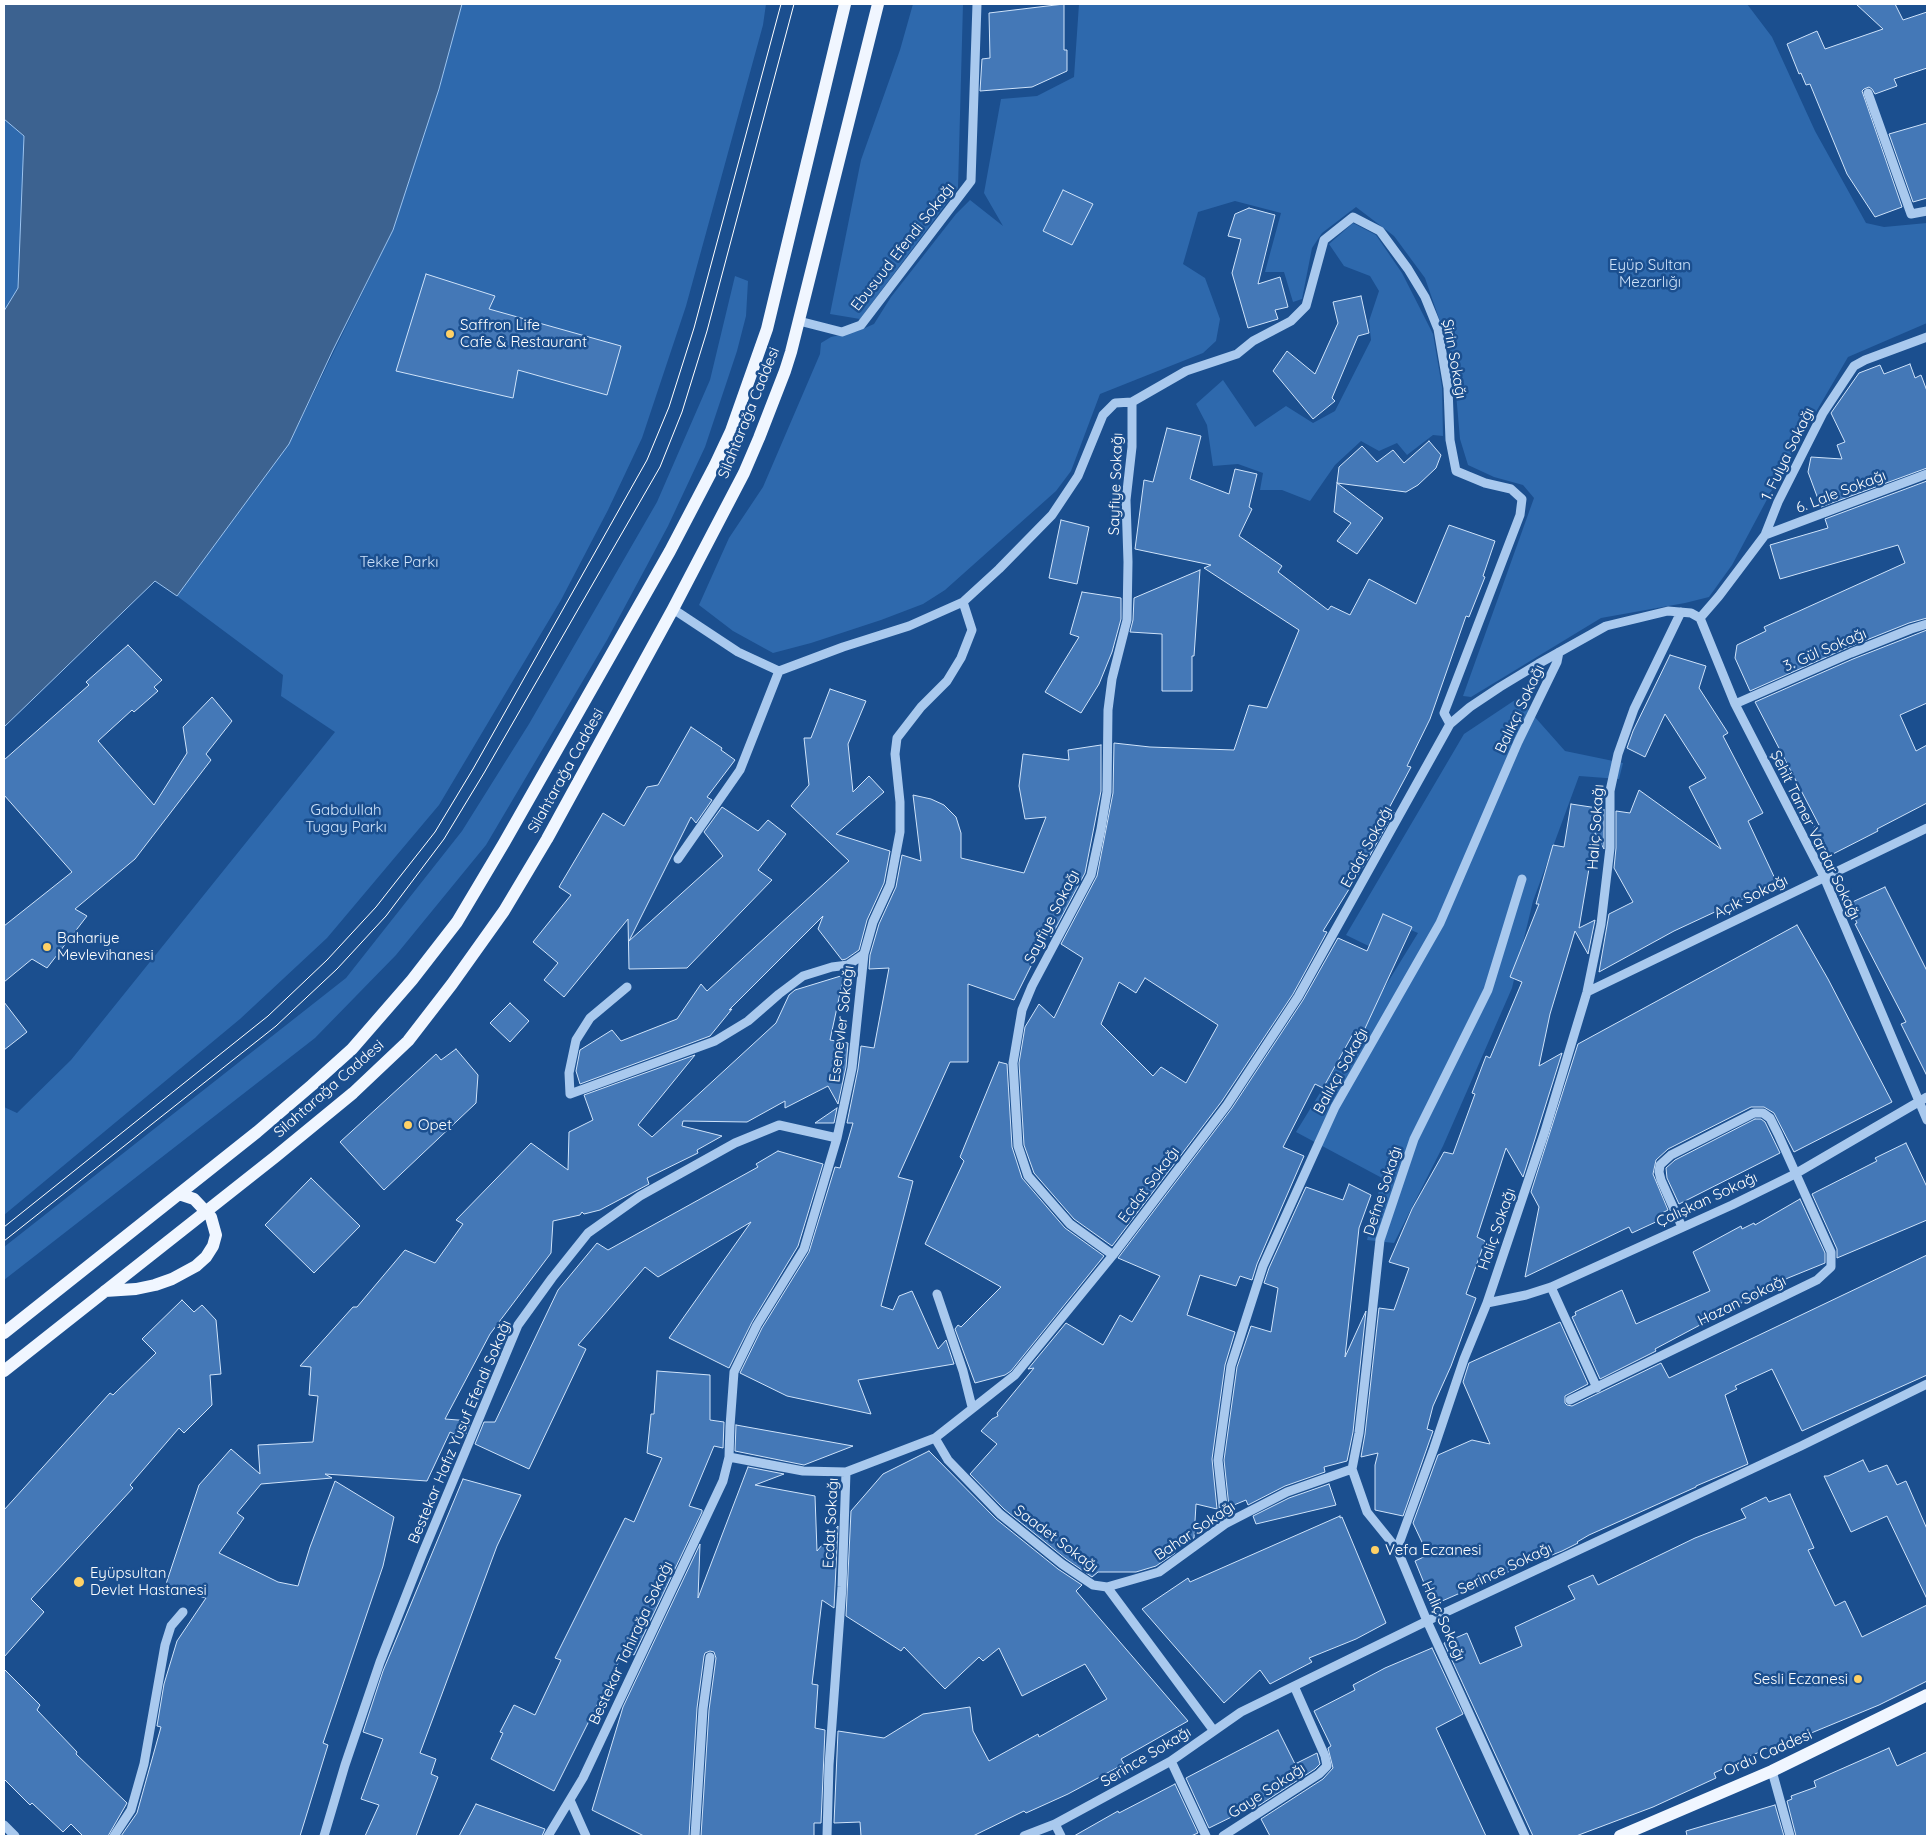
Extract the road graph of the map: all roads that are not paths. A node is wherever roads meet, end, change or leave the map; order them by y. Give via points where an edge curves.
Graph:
1 (845, 4) edge
2 (878, 4) edge
3 (977, 4) edge
4 (1868, 92) dead end
5 (1927, 211) edge
6 (799, 321) junction
7 (1927, 337) edge
8 (1132, 402) junction
9 (1927, 474) edge
10 (1765, 536) junction
11 (963, 602) junction
12 (674, 609) junction
13 (1681, 612) junction
14 (1700, 618) junction
15 (1927, 624) edge
16 (1559, 652) junction
17 (779, 671) junction
18 (1735, 704) junction
19 (1450, 724) junction
20 (1927, 828) edge
21 (678, 858) dead end
22 (1824, 877) junction
23 (1522, 879) dead end
24 (864, 954) junction
25 (626, 987) dead end
26 (1586, 992) junction
27 (1923, 1099) edge
28 (1927, 1120) edge
29 (837, 1138) junction
30 (1795, 1174) junction
31 (179, 1194) junction
32 (206, 1210) junction
33 (1682, 1227) junction
34 (1113, 1256) junction
35 (1551, 1287) junction
36 (105, 1290) junction
37 (937, 1294) dead end
38 (1487, 1303) junction
39 (4, 1333) edge
40 (4, 1371) edge
41 (1927, 1384) edge
42 (1597, 1388) junction
43 (1570, 1400) dead end
44 (972, 1407) junction
45 (935, 1438) junction
46 (729, 1457) junction
47 (1352, 1469) junction
48 (846, 1472) junction
49 (1225, 1524) junction
50 (1397, 1549) junction
51 (1107, 1587) junction
52 (182, 1612) dead end
53 (1427, 1621) junction
54 (710, 1657) dead end
55 (1294, 1686) junction
56 (1927, 1696) edge
57 (1214, 1731) junction
58 (1171, 1761) junction
59 (1772, 1771) junction
60 (570, 1800) junction
61 (1055, 1824) junction
62 (4, 1825) edge
63 (16, 1836) edge
64 (114, 1836) edge
65 (324, 1836) edge
66 (548, 1836) edge
67 (586, 1836) edge
68 (695, 1836) edge
69 (827, 1836) edge
70 (1024, 1836) edge
71 (1061, 1836) edge
72 (1206, 1836) edge
73 (1223, 1836) edge
74 (1526, 1836) edge
75 (1620, 1836) edge
76 (1790, 1836) edge

1 - 31 main road, Silahtarağa Caddesi via 765,336 731,431 665,559 504,842 451,929 412,980 352,1048 264,1126
2 - 6 main road, Silahtarağa Caddesi
3 - 6 street, Ebusuud Efendi Sokağı via 971,181 861,324 842,332
4 - 5 street via 1911,214
6 - 12 main road, Silahtarağa Caddesi via 785,372 744,473
7 - 10 street, 1. Fulya Sokağı via 1854,366 1822,413 1778,502
8 - 11 street via 1115,403 1103,415 1078,476 1052,515
8 - 19 street, Şirin Sokağı via 1186,371 1237,354 1291,320 1306,306 1324,240 1353,217 1380,231 1408,269 1438,329 1456,470 1485,483 1511,489 1522,499 1520,515 1444,713
8 - 34 street, Sayfiye Sokağı via 1132,447 1126,500 1127,620 1108,710 1107,792 1101,829 1091,875 1022,1010 1013,1063 1018,1146 1028,1176 1070,1224
9 - 10 street, 6. Lale Sokağı
10 - 14 street, 1. Fulya Sokağı
11 - 17 street via 909,626
11 - 24 street, Esenevler Sokağı via 972,630 961,658 947,681 921,706 896,738 900,832 890,885 873,922
12 - 17 street via 738,652
12 - 32 main road, Silahtarağa Caddesi via 504,911 408,1041 353,1093
13 - 14 street
13 - 16 street via 1668,611 1606,626
13 - 26 street, Haliç Sokağı via 1634,709 1618,754 1610,791 1610,848 1601,924
14 - 18 street, Şehit Tamer Vardar Sokağı
15 - 18 street, 3. Gül Sokağı
16 - 19 street via 1470,707
16 - 49 street, Balıkçı Sokağı via 1440,923 1335,1107 1263,1266 1231,1366 1218,1460
17 - 21 street via 740,770
18 - 22 street, Şehit Tamer Vardar Sokağı
19 - 34 street, Ecdat Sokağı via 1298,997 1228,1105
20 - 22 street, Açık Sokağı
22 - 26 street, Açık Sokağı
22 - 27 street, Şehit Tamer Vardar Sokağı
23 - 47 street, Defne Sokağı via 1488,990 1414,1139 1380,1240 1359,1433
24 - 25 street via 848,964 803,976 748,1021 715,1041 570,1094 569,1073 576,1040 590,1018
24 - 29 street, Esenevler Sokağı via 852,1068
26 - 38 street, Haliç Sokağı via 1545,1131
27 - 28 street, Şehit Tamer Vardar Sokağı
27 - 30 street, Çalışkan Sokağı
29 - 46 street, Esenevler Sokağı via 804,1249 734,1372
29 - 65 street, Bestekar Hafız Yusuf Efendi Sokağı via 779,1125 735,1143 640,1196 588,1233 552,1278 518,1325 422,1555 380,1662
30 - 33 street, Çalışkan Sokağı
30 - 33 street, Hazan Sokağı via 1770,1118 1763,1113 1754,1113 1671,1155 1660,1165 1661,1180
30 - 42 street, Hazan Sokağı via 1831,1252 1831,1267 1817,1280
31 - 32 main road via 194,1199
31 - 39 main road, Silahtarağa Caddesi
32 - 36 main road, Silahtarağa Caddesi
32 - 36 main road via 216,1235 206,1257 196,1266 155,1285
33 - 35 street, Çalışkan Sokağı
34 - 44 street, Ecdat Sokağı via 1015,1375
35 - 38 street, Çalışkan Sokağı
35 - 42 street
36 - 40 main road, Silahtarağa Caddesi
37 - 44 street
38 - 50 street, Haliç Sokağı via 1464,1358
41 - 53 street, Serince Sokağı
42 - 43 street, Hazan Sokağı
44 - 45 street, Ecdat Sokağı
45 - 48 street, Ecdat Sokağı
45 - 51 street, Saadet Sokağı via 948,1460 1000,1514 1062,1564 1093,1585
46 - 48 street via 803,1472
46 - 60 street, Bestekar Tahirağa Sokağı via 723,1481
47 - 49 street, Bahar Sokağı via 1287,1492
47 - 50 street via 1367,1512
48 - 69 street, Ecdat Sokağı
49 - 51 street, Bahar Sokağı via 1159,1572
50 - 53 street, Haliç Sokağı
51 - 57 street, Saadet Sokağı
52 - 64 street via 171,1626 165,1645 144,1764 131,1810
53 - 55 street, Serince Sokağı
53 - 74 street, Haliç Sokağı
54 - 68 street via 702,1709
55 - 57 street, Serince Sokağı via 1241,1712
55 - 73 street, Gaye Sokağı via 1327,1766
56 - 59 main road, Ordu Caddesi
57 - 58 street, Serince Sokağı
58 - 61 street, Serince Sokağı
58 - 72 street
59 - 75 main road, Ordu Caddesi
59 - 76 street
60 - 66 street, Bestekar Tahirağa Sokağı
60 - 67 street
61 - 70 street, Serince Sokağı
61 - 71 street
62 - 63 street

